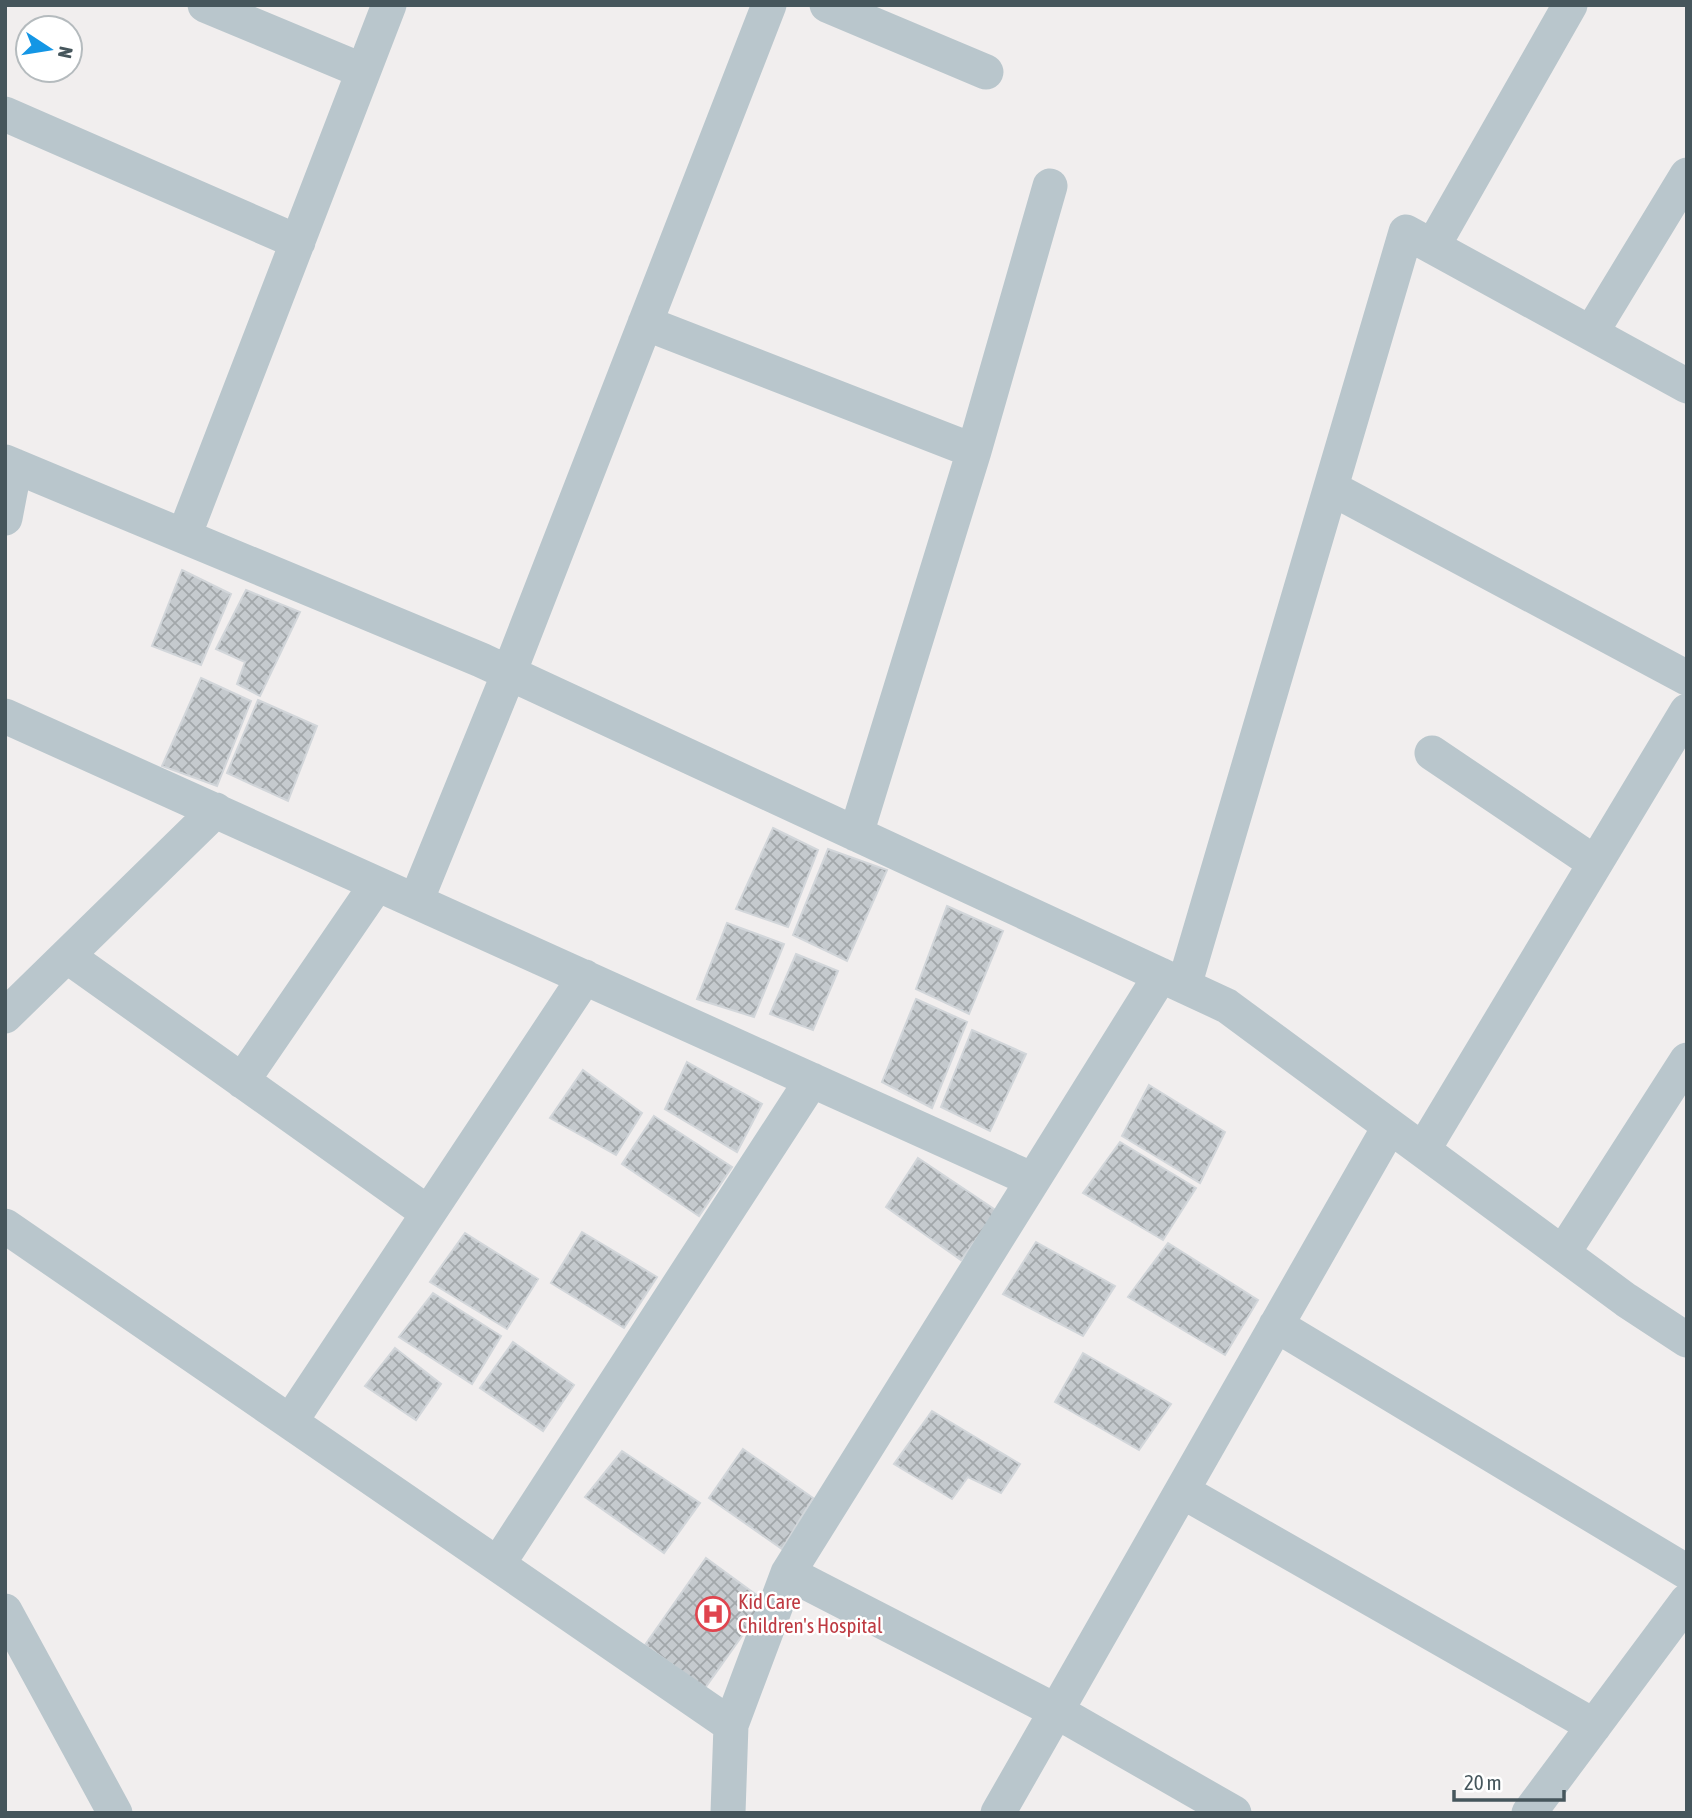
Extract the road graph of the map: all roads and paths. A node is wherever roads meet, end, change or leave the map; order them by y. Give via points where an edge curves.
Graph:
1 (205, 5) edge
2 (389, 5) edge
3 (769, 5) edge
4 (827, 5) edge
5 (1570, 5) edge
6 (363, 71) junction
7 (986, 72) dead end
8 (5, 114) edge
9 (1687, 175) edge
10 (1051, 186) dead end
11 (298, 242) junction
12 (1433, 246) junction
13 (645, 323) junction
14 (1591, 333) junction
15 (1687, 386) edge
16 (974, 452) junction
17 (10, 464) edge
18 (1331, 488) junction
19 (5, 518) edge
20 (184, 536) junction
21 (509, 673) junction
22 (1687, 678) edge
23 (1687, 710) edge
24 (5, 716) edge
25 (1432, 753) dead end
26 (216, 810) junction
27 (856, 834) junction
28 (1595, 863) junction
29 (377, 884) junction
30 (416, 901) junction
31 (67, 956) junction
32 (585, 977) junction
33 (1172, 980) junction
34 (5, 1016) edge
35 (1687, 1060) edge
36 (242, 1080) junction
37 (813, 1080) junction
38 (1390, 1126) junction
39 (1423, 1150) junction
40 (1033, 1180) junction
41 (429, 1213) junction
42 (5, 1226) edge
43 (1563, 1253) junction
44 (1276, 1325) junction
45 (1687, 1340) edge
46 (290, 1422) junction
47 (1182, 1490) junction
48 (498, 1564) junction
49 (1687, 1572) edge
50 (788, 1573) junction
51 (1687, 1601) edge
52 (5, 1611) edge
53 (1056, 1711) junction
54 (732, 1725) junction
55 (1594, 1726) junction
56 (115, 1813) edge
57 (728, 1813) edge
58 (998, 1813) edge
59 (1234, 1813) edge
60 (1529, 1813) edge

1 - 6 street
2 - 6 street
3 - 13 street
4 - 7 street
5 - 12 street
6 - 11 street
8 - 11 street
9 - 14 street
10 - 16 street
11 - 20 street
12 - 14 street
12 - 18 street via 1406,232
13 - 16 street
13 - 21 street
14 - 15 street
16 - 27 street
17 - 19 street
17 - 20 street
18 - 22 street
18 - 33 street
20 - 21 street
21 - 27 street
21 - 30 street
23 - 28 street
24 - 26 street
25 - 28 street
26 - 29 street
26 - 31 street
27 - 33 street
28 - 39 street
29 - 30 street
29 - 36 street
30 - 32 street
31 - 34 street
31 - 36 street
32 - 37 street
32 - 41 street
33 - 38 street via 1227,1006
33 - 40 street
35 - 43 street
36 - 41 street
37 - 40 street
37 - 48 street
38 - 39 street
38 - 44 street
39 - 43 street
40 - 50 street
41 - 46 street
42 - 46 street
43 - 45 street
44 - 47 street
44 - 49 street
46 - 48 street
47 - 53 street
47 - 55 street
48 - 54 street
50 - 53 street
50 - 54 street
51 - 55 street
52 - 56 street
53 - 58 street
53 - 59 street
54 - 57 street
55 - 60 street

